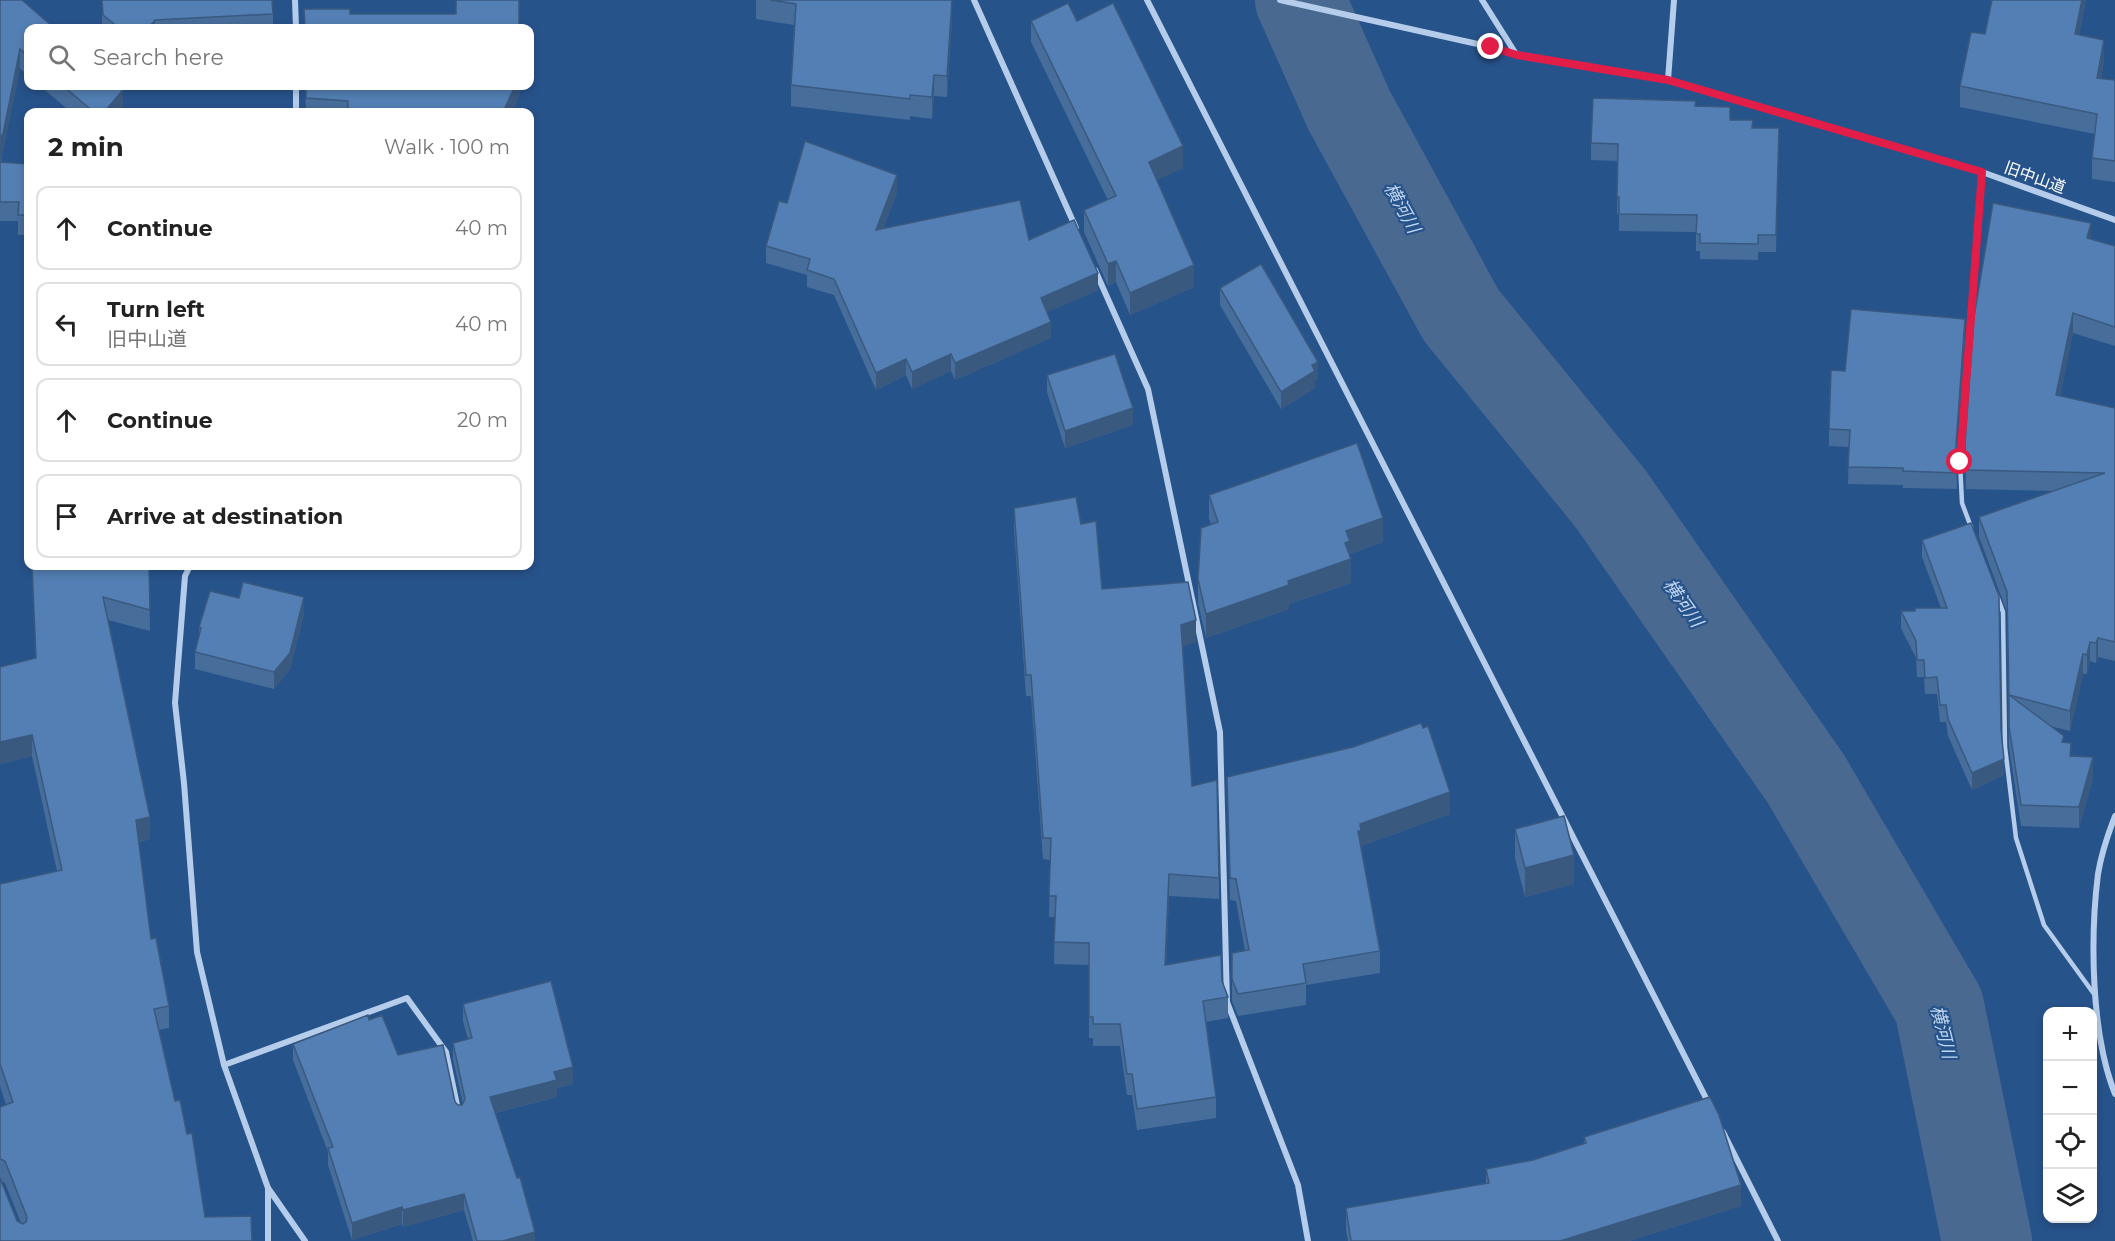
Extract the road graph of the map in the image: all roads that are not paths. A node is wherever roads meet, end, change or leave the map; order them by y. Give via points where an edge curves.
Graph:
1 (295, 0) edge
2 (974, 0) edge
3 (1148, 0) edge
4 (1280, 0) edge
5 (1482, 0) edge
6 (1674, 0) edge
7 (296, 24) edge
8 (1517, 55) junction
9 (1668, 80) junction
10 (296, 90) edge
11 (296, 108) edge
12 (1982, 172) junction
13 (2115, 220) edge
14 (1080, 238) edge
15 (1090, 259) edge
16 (1975, 536) edge
17 (187, 570) edge
18 (1995, 590) edge
19 (2115, 816) edge
20 (2096, 997) junction
21 (224, 1065) junction
22 (2115, 1094) edge
23 (1714, 1114) edge
24 (460, 1117) edge
25 (1719, 1124) edge
26 (267, 1188) junction
27 (268, 1241) edge
28 (305, 1241) edge
29 (1308, 1241) edge
30 (1779, 1241) edge

1 - 7 street
2 - 14 street
3 - 23 street
4 - 8 street, 旧中山道
5 - 8 street
6 - 9 street
8 - 9 street, 旧中山道
9 - 12 street, 旧中山道
10 - 11 street
12 - 13 street, 旧中山道
12 - 16 lane via 1960,462 1962,503
15 - 29 street via 1148,389 1220,732 1227,1002 1298,1185
17 - 21 street via 175,704 197,952
18 - 20 lane via 2004,612 2006,747 2016,838 2044,925
19 - 20 street via 2098,872
20 - 22 street via 2107,1074
21 - 24 street via 407,998 446,1052
21 - 26 street
25 - 30 street
26 - 27 street
26 - 28 street

